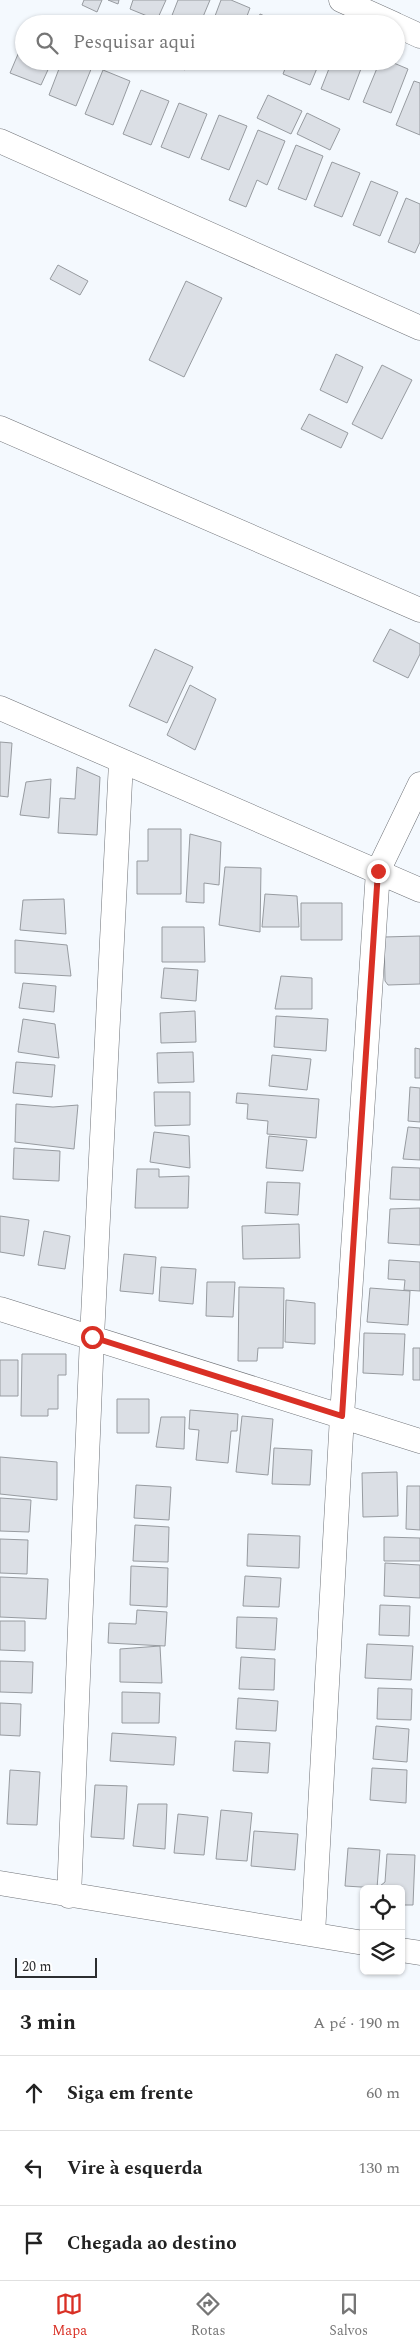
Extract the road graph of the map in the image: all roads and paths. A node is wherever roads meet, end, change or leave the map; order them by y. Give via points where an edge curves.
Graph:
1 (341, 0) edge
2 (375, 15) edge
3 (405, 29) edge
4 (420, 36) edge
5 (0, 141) edge
6 (420, 328) edge
7 (0, 428) edge
8 (420, 610) edge
9 (0, 708) edge
10 (121, 762) junction
11 (420, 784) edge
12 (378, 871) junction
13 (420, 890) edge
14 (0, 1309) edge
15 (92, 1337) junction
16 (342, 1416) junction
17 (420, 1441) edge
18 (0, 1883) edge
19 (69, 1896) junction
20 (312, 1934) junction
21 (360, 1942) edge
22 (405, 1951) edge
23 (420, 1953) edge

1 - 2 street
3 - 4 street
5 - 6 street
7 - 8 street
9 - 10 street
10 - 12 street
10 - 15 street
11 - 12 street
12 - 13 street
12 - 16 street
14 - 15 street
15 - 16 street
15 - 19 street
16 - 17 street
16 - 20 street
18 - 19 street
19 - 20 street
20 - 21 street
22 - 23 street

